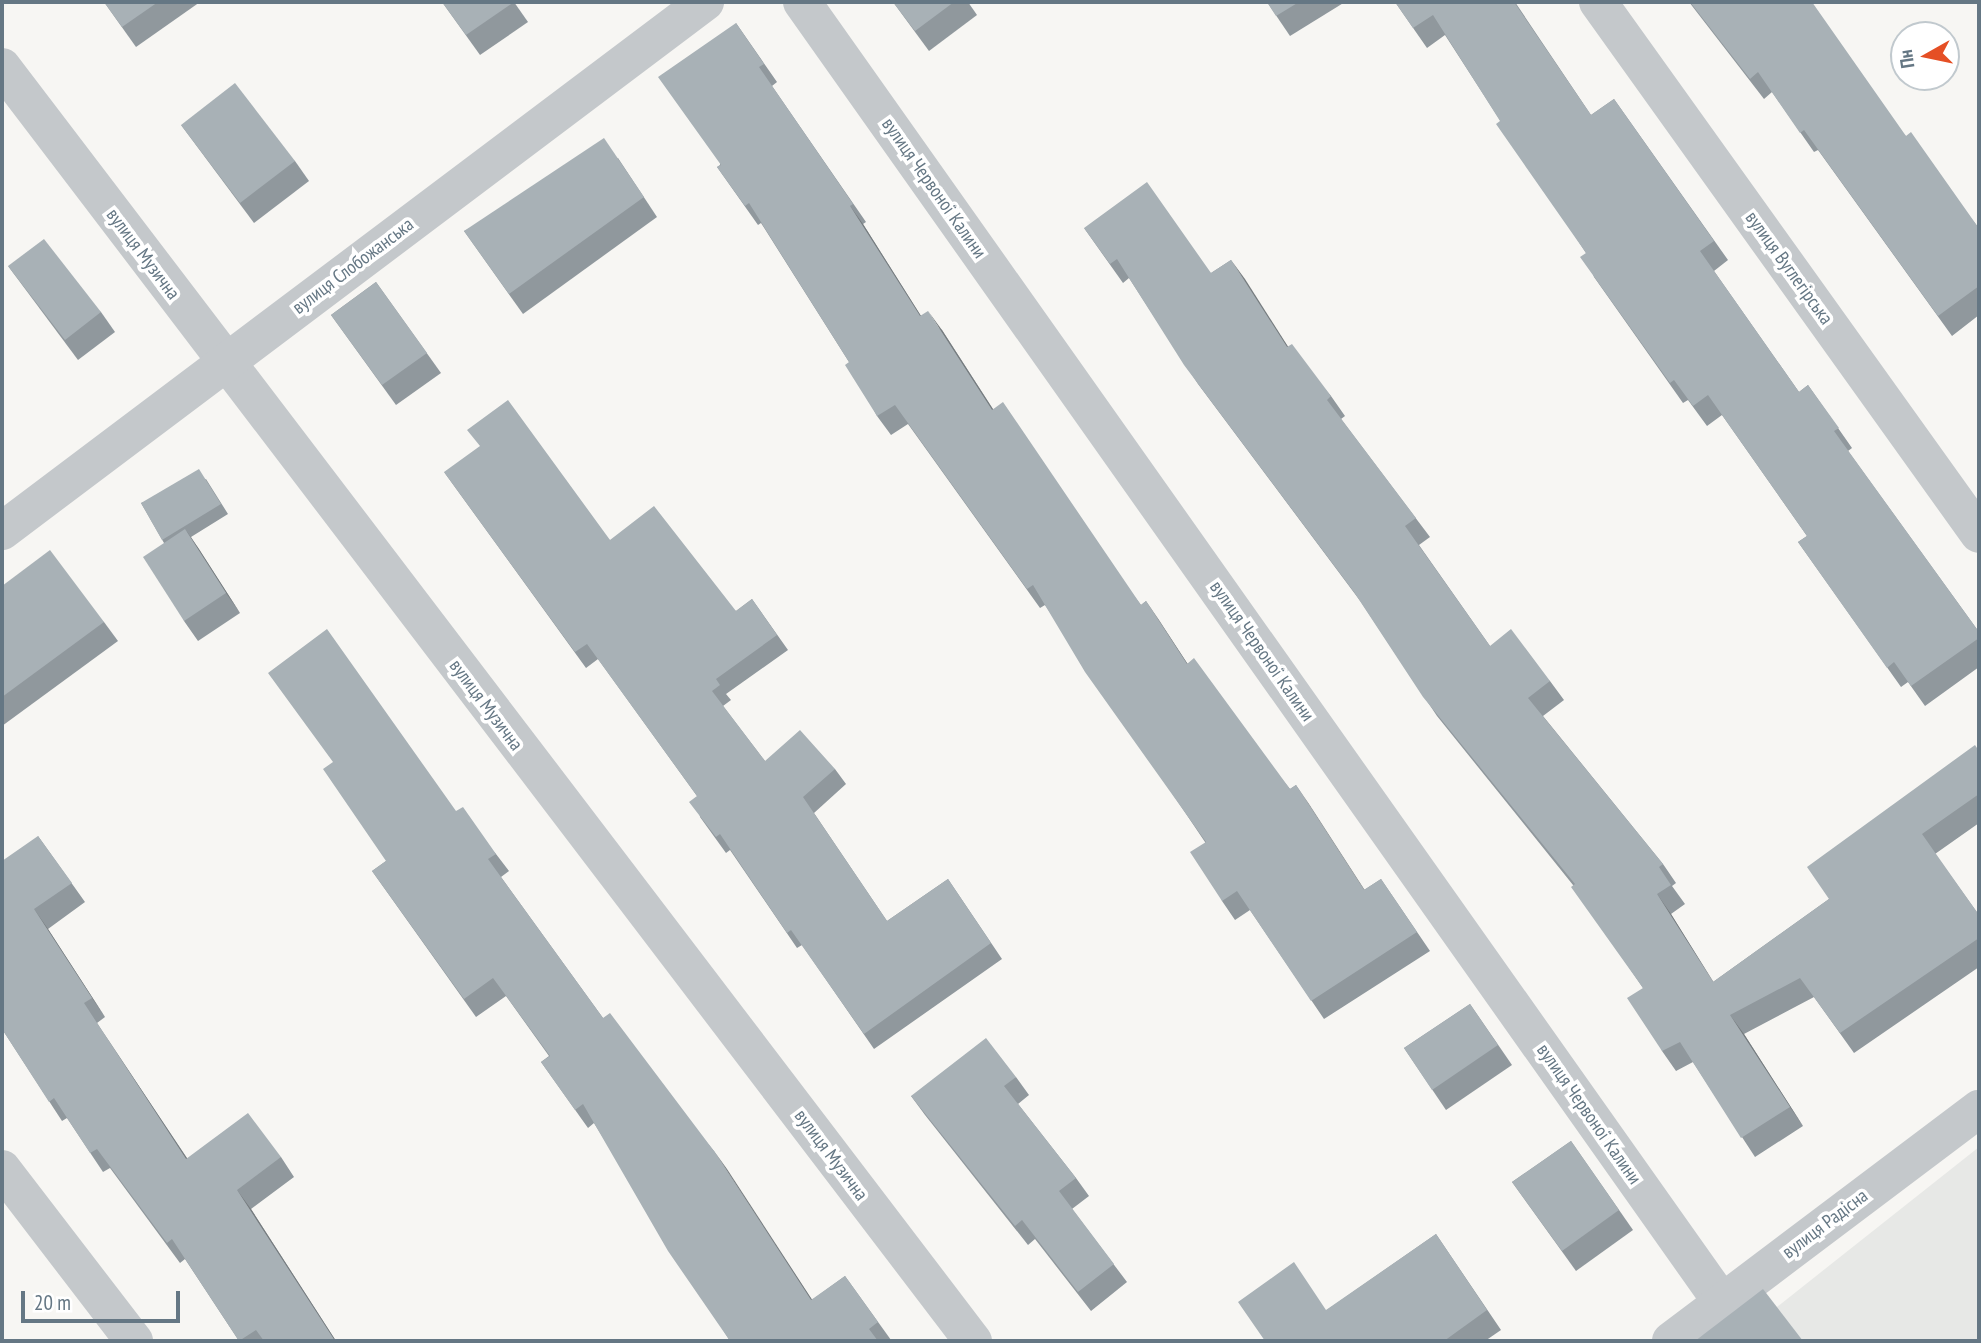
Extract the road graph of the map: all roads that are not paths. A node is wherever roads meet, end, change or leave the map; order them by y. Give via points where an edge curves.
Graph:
1 (705, 2) edge
2 (802, 2) edge
3 (1598, 2) edge
4 (2, 67) edge
5 (225, 362) junction
6 (2, 531) edge
7 (1979, 534) edge
8 (1979, 1109) edge
9 (2, 1169) edge
10 (1721, 1301) junction
11 (134, 1341) edge
12 (972, 1341) edge
13 (1671, 1341) edge

1 - 5 street, вулиця Слобожанська
2 - 10 street, вулиця Червоної Калини
3 - 7 street, вулиця Вуглегірська
4 - 5 street, вулиця Музична
5 - 6 street, вулиця Слобожанська
5 - 12 street, вулиця Музична
8 - 10 street, вулиця Радісна
9 - 11 street
10 - 13 street, вулиця Радісна

